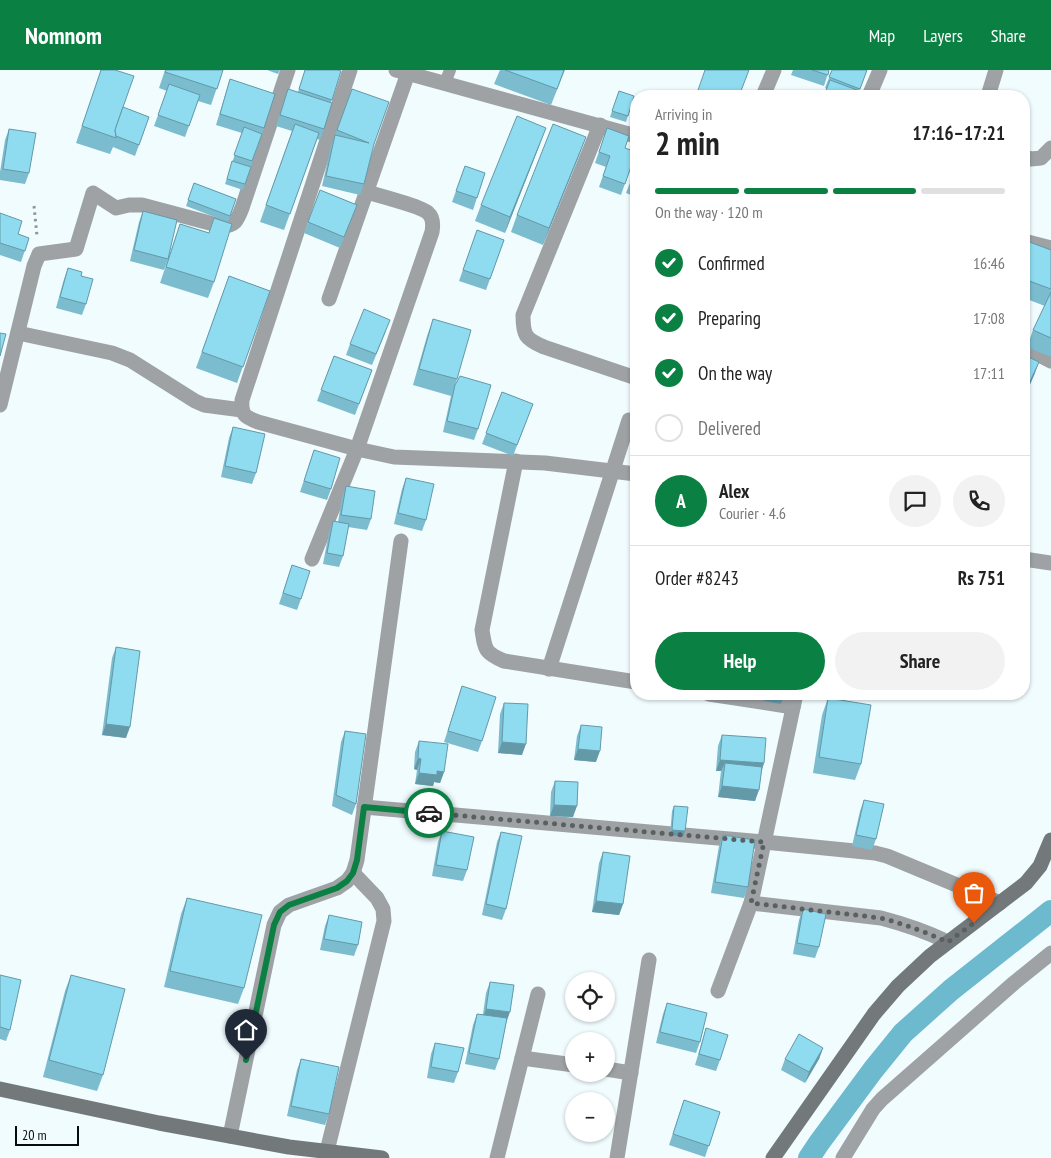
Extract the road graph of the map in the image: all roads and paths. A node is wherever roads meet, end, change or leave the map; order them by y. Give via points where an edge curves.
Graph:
1 (288, 70) edge
2 (350, 70) edge
3 (774, 70) edge
4 (880, 70) edge
5 (996, 70) edge
6 (402, 72) edge
7 (447, 77) edge
8 (766, 90) edge
9 (872, 90) edge
10 (990, 90) edge
11 (600, 125) junction
12 (630, 134) edge
13 (1051, 148) edge
14 (1030, 159) edge
15 (367, 192) junction
16 (34, 206) dead end
17 (1030, 243) edge
18 (1051, 248) edge
19 (39, 254) junction
20 (329, 299) dead end
21 (18, 333) junction
22 (1030, 350) edge
23 (1051, 361) edge
24 (630, 376) edge
25 (0, 404) edge
26 (242, 410) junction
27 (629, 420) dead end
28 (357, 449) junction
29 (516, 461) junction
30 (612, 471) junction
31 (630, 473) edge
32 (401, 541) dead end
33 (312, 559) dead end
34 (1030, 560) edge
35 (1051, 563) edge
36 (549, 669) junction
37 (630, 681) edge
38 (795, 700) edge
39 (364, 807) junction
40 (1051, 840) edge
41 (764, 842) junction
42 (353, 873) junction
43 (751, 903) junction
44 (1000, 903) junction
45 (948, 942) junction
46 (1051, 952) edge
47 (649, 960) dead end
48 (718, 991) dead end
49 (538, 994) dead end
50 (522, 1058) junction
51 (565, 1064) edge
52 (615, 1070) edge
53 (631, 1072) junction
54 (0, 1089) edge
55 (230, 1136) junction
56 (327, 1151) junction
57 (382, 1158) edge
58 (497, 1158) edge
59 (617, 1158) edge
60 (773, 1158) edge
61 (843, 1158) edge

1 - 19 street via 238,219 230,226 142,205 116,208 93,193 76,249
2 - 26 street via 242,400
3 - 8 street
4 - 9 street
5 - 10 street
6 - 7 street
6 - 15 street
7 - 11 street
11 - 12 street
11 - 24 street via 523,315 523,330 530,341
13 - 14 street via 1041,158
15 - 20 street
15 - 28 street via 420,209 428,213 433,222
16 - 19 path
17 - 18 street
19 - 21 street
21 - 25 street
21 - 26 street via 112,353 130,360 204,405
22 - 23 street
26 - 28 street via 247,418 258,422
27 - 30 street
28 - 29 street via 394,457
28 - 33 street
29 - 30 street
29 - 36 street via 482,630 484,644 490,656 504,662
30 - 31 street
30 - 36 street
32 - 39 street
34 - 35 street
36 - 37 street
38 - 41 street
39 - 41 street
39 - 42 street
40 - 44 main road via 1040,866 1026,883
41 - 43 street
41 - 44 street via 887,856
42 - 55 street via 337,888 289,905 280,912 274,925
42 - 56 street via 377,898 383,909 384,921
43 - 45 street via 881,918
43 - 48 street
44 - 45 main road
45 - 60 main road via 898,986 874,1014
46 - 61 street via 882,1099
47 - 53 street
49 - 50 street
50 - 51 street
50 - 58 street
52 - 53 street
53 - 59 street
54 - 55 main road
55 - 56 main road
56 - 57 main road

